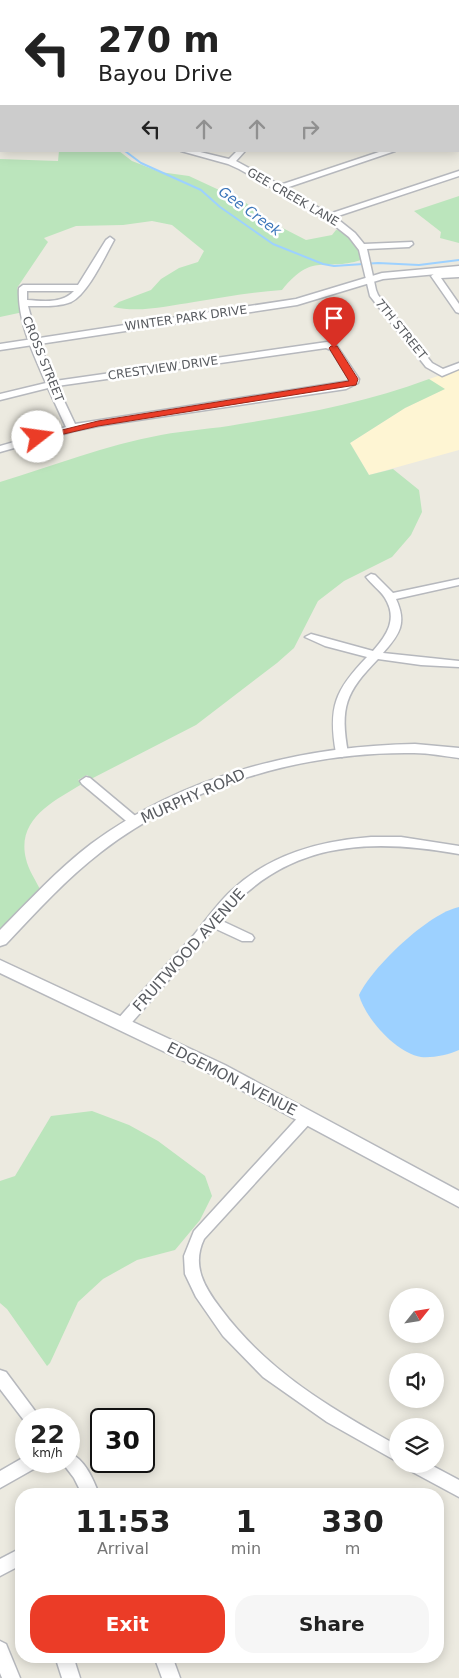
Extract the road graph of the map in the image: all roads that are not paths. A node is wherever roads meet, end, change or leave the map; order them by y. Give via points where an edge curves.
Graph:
1 (190, 152) edge
2 (240, 152) edge
3 (389, 152) edge
4 (231, 162) junction
5 (459, 173) edge
6 (278, 188) junction
7 (328, 217) junction
8 (110, 240) dead end
9 (409, 244) dead end
10 (361, 247) junction
11 (459, 269) edge
12 (459, 274) edge
13 (369, 279) junction
14 (80, 288) junction
15 (22, 303) junction
16 (459, 310) edge
17 (34, 340) junction
18 (0, 347) edge
19 (459, 366) edge
20 (52, 384) junction
21 (0, 397) edge
22 (72, 428) junction
23 (0, 449) edge
24 (371, 577) dead end
25 (459, 582) edge
26 (391, 597) junction
27 (310, 636) dead end
28 (374, 656) junction
29 (459, 664) edge
30 (342, 753) junction
31 (459, 753) edge
32 (86, 781) dead end
33 (135, 822) junction
34 (459, 850) edge
35 (212, 922) junction
36 (247, 938) dead end
37 (0, 940) edge
38 (0, 966) edge
39 (122, 1024) junction
40 (307, 1117) junction
41 (459, 1200) edge
42 (0, 1377) edge
43 (24, 1408) edge
44 (389, 1450) edge
45 (15, 1471) edge
46 (80, 1473) edge
47 (430, 1473) edge
48 (0, 1480) edge
49 (88, 1488) edge
50 (459, 1489) edge
51 (15, 1559) edge
52 (0, 1568) edge
53 (0, 1650) edge
54 (66, 1663) edge
55 (166, 1663) edge
56 (11, 1678) edge
57 (71, 1678) edge
58 (171, 1678) edge

1 - 4 street, GEE CREEK LANE
2 - 4 street
3 - 6 street
4 - 6 street, GEE CREEK LANE
5 - 7 street
6 - 7 street, GEE CREEK LANE
7 - 10 street, GEE CREEK LANE via 347,229
8 - 14 street
9 - 10 street
10 - 13 street, GEE CREEK LANE
11 - 13 street, WINTER PARK DRIVE
12 - 16 street via 435,276
13 - 17 street, WINTER PARK DRIVE via 297,302
13 - 19 street, 7TH STREET via 374,296 429,365 442,373
14 - 15 street via 70,299
14 - 15 street, CROSS STREET via 23,288
15 - 17 street, CROSS STREET
17 - 18 street, WINTER PARK DRIVE
17 - 20 street, CROSS STREET
20 - 21 street, CRESTVIEW DRIVE
20 - 22 street, CROSS STREET
20 - 22 street, CRESTVIEW DRIVE via 327,345 334,348 354,379 353,383
22 - 23 street
24 - 26 street
25 - 26 street
26 - 28 street via 398,623 392,638
27 - 28 street
28 - 29 street
28 - 30 street via 354,679 342,700 337,723
30 - 31 street, MURPHY ROAD via 395,749
30 - 33 street, MURPHY ROAD via 248,771
32 - 33 street
33 - 37 street, MURPHY ROAD via 96,848 62,877
34 - 35 street, FRUITWOOD AVENUE via 392,840 357,841 305,852 238,892
35 - 36 street
35 - 39 street, FRUITWOOD AVENUE
38 - 39 street, EDGEMON AVENUE
39 - 40 street, EDGEMON AVENUE
40 - 41 street, EDGEMON AVENUE
40 - 44 street via 199,1235 191,1247 190,1264 198,1288 234,1338 256,1360 352,1429
42 - 43 street
45 - 48 street
46 - 49 street
47 - 50 street
51 - 52 street
53 - 56 street
54 - 57 street
55 - 58 street

